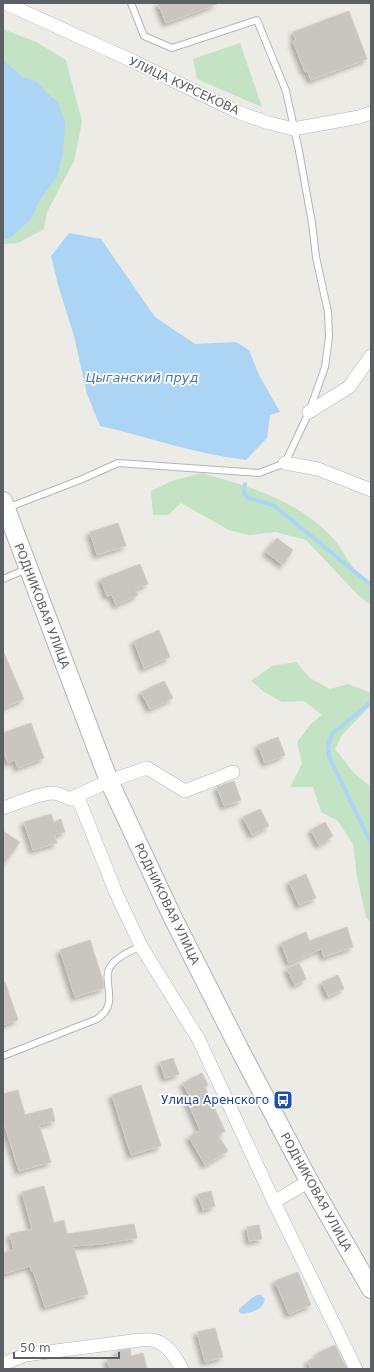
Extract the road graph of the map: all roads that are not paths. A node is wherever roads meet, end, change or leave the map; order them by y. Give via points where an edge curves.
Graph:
1 (131, 3) edge
2 (11, 4) edge
3 (371, 113) edge
4 (293, 129) junction
5 (371, 356) edge
6 (309, 412) junction
7 (285, 463) junction
8 (371, 490) edge
9 (4, 505) edge
10 (28, 568) junction
11 (3, 579) edge
12 (233, 772) dead end
13 (109, 781) junction
14 (77, 795) junction
15 (3, 808) edge
16 (141, 946) junction
17 (3, 1056) edge
18 (309, 1181) junction
19 (274, 1202) junction
20 (371, 1289) edge
21 (3, 1364) edge
22 (182, 1369) edge
23 (356, 1369) edge

1 - 4 lane via 144,36 172,48 257,20 286,91
2 - 4 street, УЛИЦА КУРСЕКОВА via 240,113
3 - 4 street, УЛИЦА КУРСЕКОВА
4 - 6 lane via 328,312 329,337 325,367
5 - 6 street via 348,387
6 - 7 lane
7 - 8 street via 318,469
7 - 9 lane via 259,473 118,463 80,480
9 - 10 main road, РОДНИКОВАЯ УЛИЦА
10 - 11 lane
10 - 13 main road, РОДНИКОВАЯ УЛИЦА
12 - 13 street via 184,791 147,768
13 - 14 street
13 - 18 main road, РОДНИКОВАЯ УЛИЦА via 172,916
14 - 15 street via 70,799 53,793 44,794
14 - 16 street via 116,893
16 - 17 lane via 118,959 109,968 110,996 107,1011 103,1016
16 - 19 street via 199,1040
18 - 19 street
18 - 20 main road, РОДНИКОВАЯ УЛИЦА
19 - 23 street
21 - 22 street via 25,1356 155,1340 172,1353

